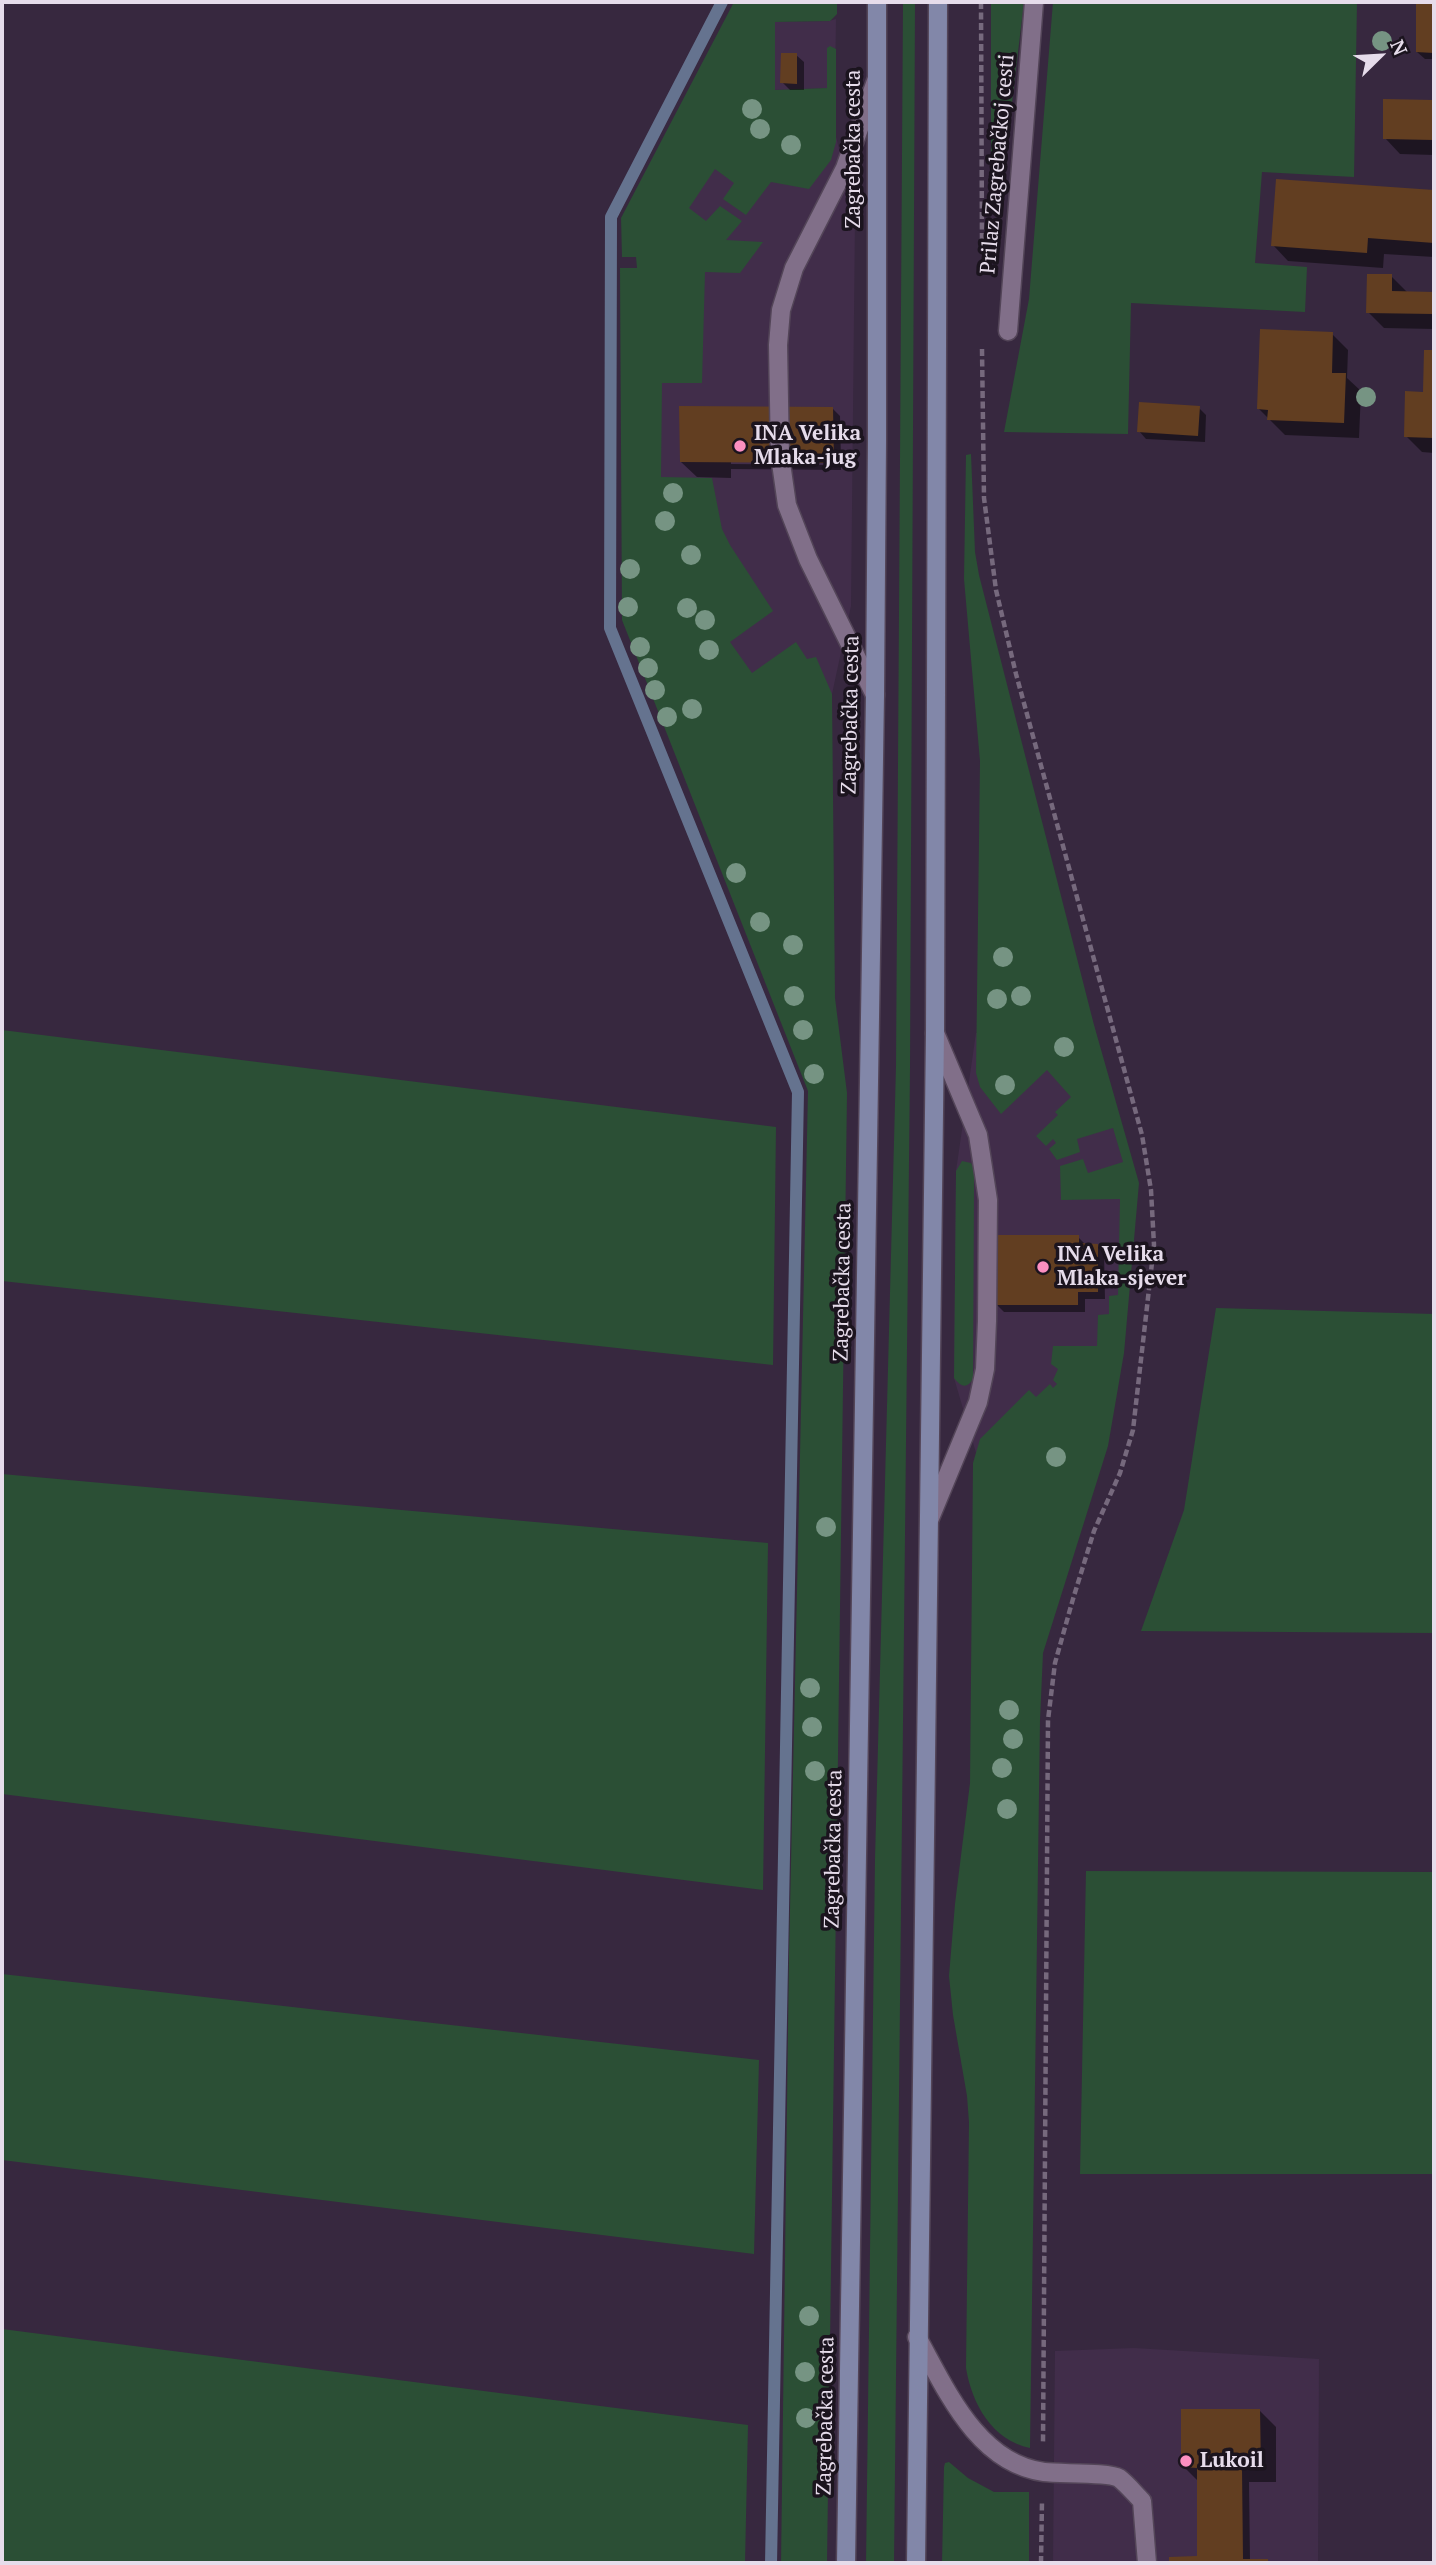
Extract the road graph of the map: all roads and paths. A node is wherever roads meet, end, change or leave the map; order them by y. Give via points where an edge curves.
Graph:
1 (877, 2) edge
2 (938, 2) edge
3 (981, 2) edge
4 (1034, 2) edge
5 (877, 78) junction
6 (982, 250) dead end
7 (1008, 331) dead end
8 (982, 346) dead end
9 (875, 695) junction
10 (935, 1032) junction
11 (928, 1521) junction
12 (917, 2336) junction
13 (1042, 2451) dead end
14 (1042, 2492) dead end
15 (846, 2563) edge
16 (916, 2563) edge
17 (1041, 2563) edge
18 (1147, 2563) edge

1 - 5 main road, Zagrebačka cesta
2 - 10 main road
3 - 6 path
4 - 7 lane, Prilaz Zagrebačkoj cesti
5 - 9 main road, Zagrebačka cesta
5 - 9 lane via 845,168 794,268 781,310 778,345 780,456 787,505 808,559
8 - 13 path via 984,498 996,590 1142,1135 1154,1245 1133,1430 1073,1598 1055,1663 1048,1720
9 - 15 main road, Zagrebačka cesta
10 - 11 main road
10 - 11 lane via 978,1135 988,1200 987,1321 978,1402
11 - 12 main road
12 - 16 main road
12 - 18 lane via 983,2442 1015,2464 1042,2472 1117,2477 1142,2501
14 - 17 path

